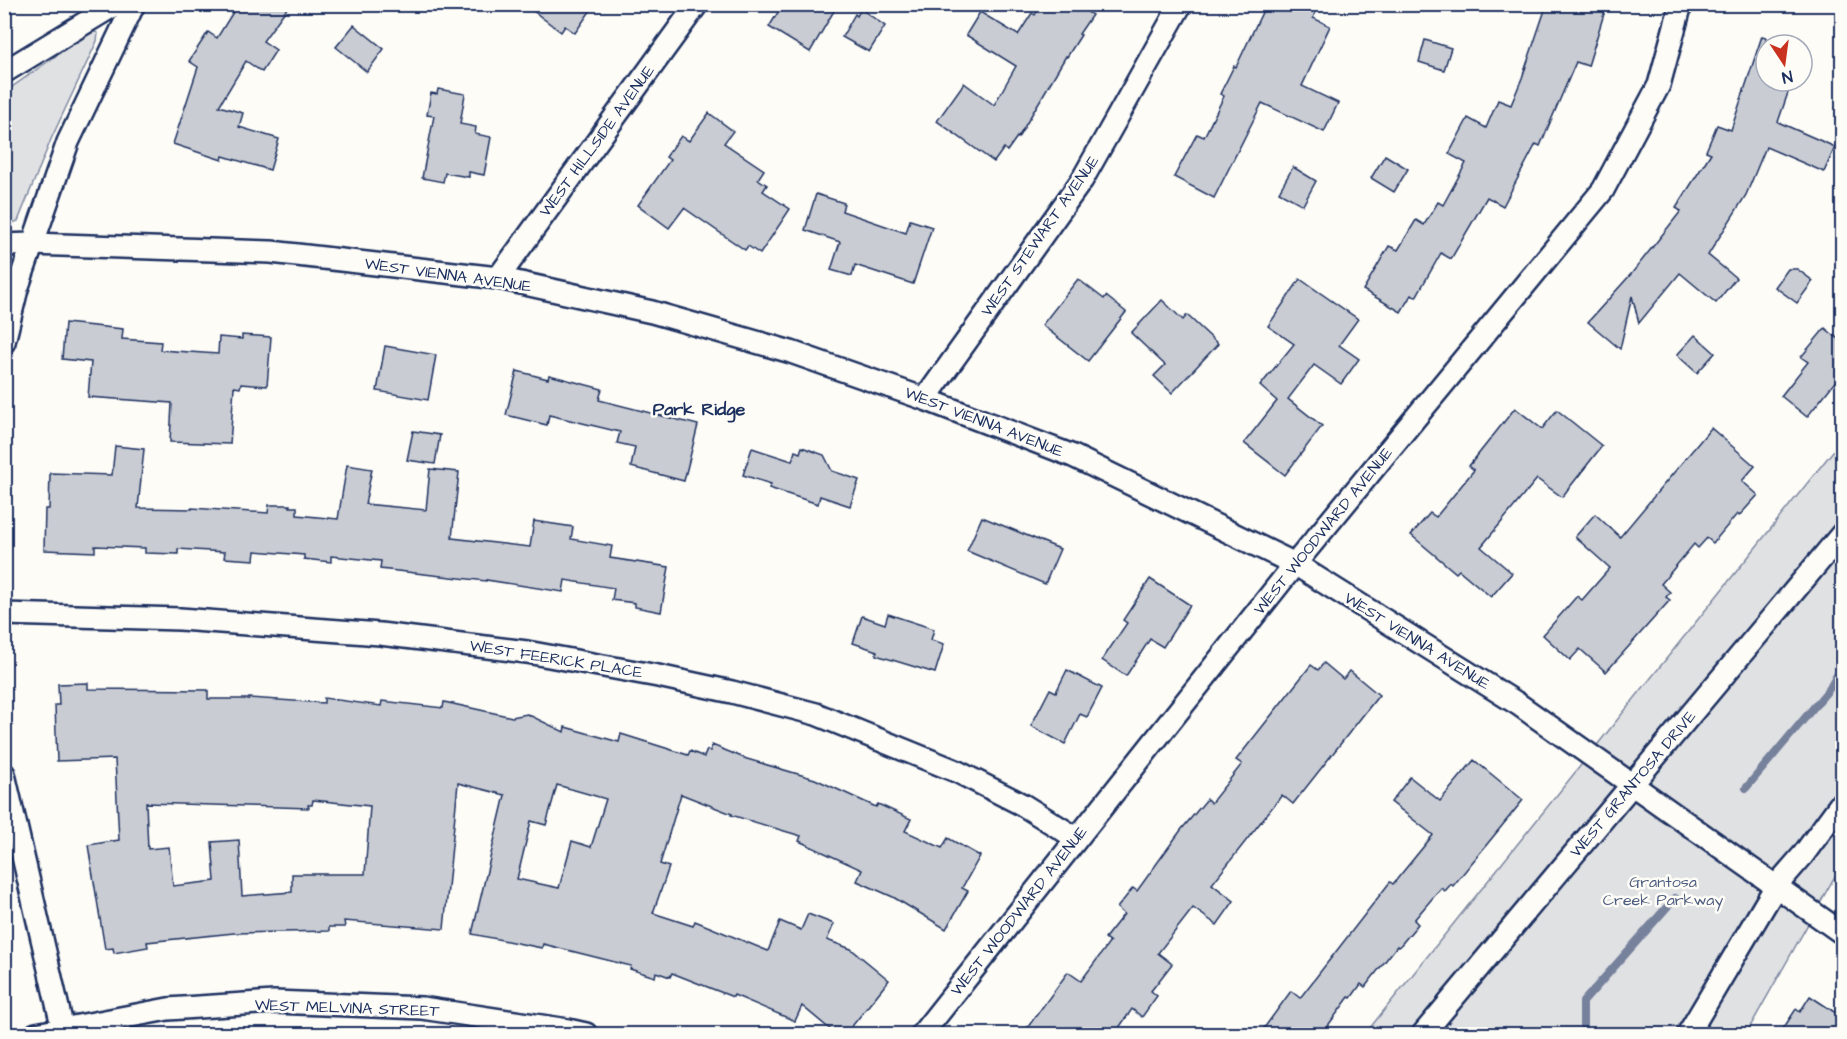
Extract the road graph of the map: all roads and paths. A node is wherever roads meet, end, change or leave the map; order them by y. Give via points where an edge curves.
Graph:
1 (116, 4) edge
2 (134, 4) edge
3 (698, 4) edge
4 (1180, 4) edge
5 (1681, 4) edge
6 (4, 72) edge
7 (32, 244) junction
8 (4, 245) edge
9 (498, 278) junction
10 (4, 342) edge
11 (925, 399) junction
12 (1842, 534) edge
13 (1295, 564) junction
14 (4, 614) edge
15 (4, 774) edge
16 (1632, 785) junction
17 (1842, 802) edge
18 (1076, 838) junction
19 (1776, 886) junction
20 (1842, 933) edge
21 (63, 1031) edge
22 (36, 1035) edge
23 (586, 1035) edge
24 (922, 1035) edge
25 (1424, 1035) edge
26 (1688, 1035) edge

1 - 6 street
2 - 7 street via 68,142
3 - 9 street, WEST HILLSIDE AVENUE
4 - 11 street, WEST STEWART AVENUE via 1082,180
5 - 13 street, WEST WOODWARD AVENUE via 1659,85 1603,190
7 - 8 street, WEST VIENNA AVENUE
7 - 9 street, WEST VIENNA AVENUE via 271,252
7 - 10 street
9 - 11 street, WEST VIENNA AVENUE via 652,312 791,351
11 - 13 street, WEST VIENNA AVENUE via 1073,456
12 - 16 street, WEST GRANTOSA DRIVE
13 - 16 street, WEST VIENNA AVENUE via 1518,704
13 - 18 street, WEST WOODWARD AVENUE
14 - 18 street, WEST FEERICK PLACE via 180,619 380,634 527,652 658,676 816,714 956,771
15 - 21 street
16 - 19 street, WEST VIENNA AVENUE
16 - 25 street, WEST GRANTOSA DRIVE
17 - 19 street
18 - 24 street, WEST WOODWARD AVENUE
19 - 20 street, WEST VIENNA AVENUE
19 - 26 street
21 - 22 street, WEST MELVINA STREET
21 - 23 street, WEST MELVINA STREET via 168,1009 273,1002 422,1008

